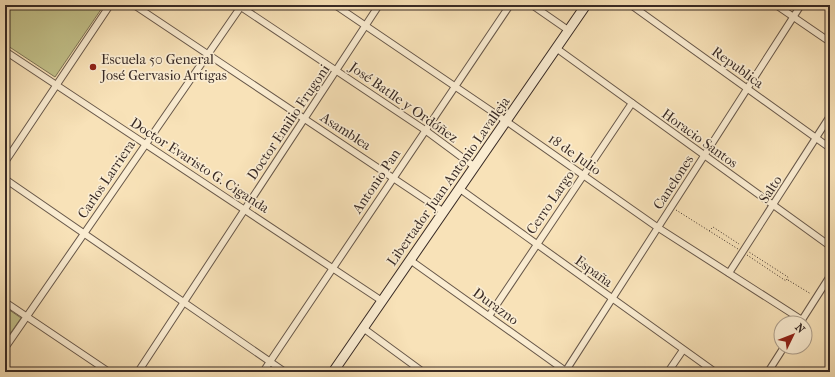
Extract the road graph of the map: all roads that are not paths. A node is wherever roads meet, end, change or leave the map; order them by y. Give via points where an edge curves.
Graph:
1 (110, 5) edge
2 (134, 5) edge
3 (335, 5) edge
4 (379, 5) edge
5 (510, 5) edge
6 (532, 5) edge
7 (586, 5) edge
8 (631, 5) edge
9 (776, 5) edge
10 (801, 5) edge
11 (240, 6) edge
12 (793, 17) junction
13 (366, 26) junction
14 (568, 30) junction
15 (830, 42) edge
16 (556, 48) junction
17 (5, 51) edge
18 (208, 54) junction
19 (337, 70) junction
20 (56, 85) junction
21 (456, 86) junction
22 (747, 88) junction
23 (632, 103) junction
24 (830, 116) edge
25 (305, 118) junction
26 (506, 121) junction
27 (425, 130) junction
28 (816, 138) junction
29 (146, 143) junction
30 (830, 148) edge
31 (704, 155) junction
32 (5, 162) edge
33 (475, 167) junction
34 (582, 175) junction
35 (394, 176) junction
36 (5, 179) edge
37 (460, 189) junction
38 (773, 206) junction
39 (244, 209) junction
40 (444, 212) junction
41 (657, 227) junction
42 (84, 233) junction
43 (536, 244) junction
44 (830, 246) edge
45 (410, 260) junction
46 (333, 268) junction
47 (729, 274) junction
48 (830, 276) edge
49 (611, 298) junction
50 (382, 301) junction
51 (5, 302) edge
52 (184, 302) junction
53 (792, 315) edge
54 (805, 315) edge
55 (489, 316) junction
56 (27, 317) junction
57 (363, 328) junction
58 (5, 348) edge
59 (683, 350) junction
60 (779, 355) edge
61 (270, 362) junction
62 (109, 372) edge
63 (138, 372) edge
64 (264, 372) edge
65 (285, 372) edge
66 (333, 372) edge
67 (423, 372) edge
68 (566, 372) edge
69 (668, 372) edge
70 (715, 372) edge
71 (768, 372) edge

1 - 20 street
2 - 18 street, Asamblea
3 - 13 street, 18 de Julio
4 - 13 street, Doctor Emilio Frugoni
5 - 21 street, Antonio Pan
6 - 14 street
7 - 14 street, Libertador Juan Antonio Lavalleja
8 - 22 street, Republica
9 - 12 street
10 - 12 street, Canelones
11 - 18 street, Carlos Larriera
11 - 19 street, José Batlle y Ordóñez
12 - 15 street
12 - 22 street, Canelones
13 - 19 street, Doctor Emilio Frugoni
13 - 21 street, 18 de Julio
14 - 16 street, Libertador Juan Antonio Lavalleja
16 - 23 street, Horacio Santos
16 - 26 street, Libertador Juan Antonio Lavalleja
17 - 20 street, Doctor Evaristo G. Ciganda
18 - 25 street, Asamblea
18 - 29 street, Carlos Larriera
19 - 25 street, Doctor Emilio Frugoni
19 - 27 street, José Batlle y Ordóñez
20 - 29 street, Doctor Evaristo G. Ciganda
20 - 32 street
21 - 26 street, 18 de Julio
21 - 27 street, Antonio Pan
22 - 28 street, Republica
22 - 31 street, Canelones
23 - 31 street, Horacio Santos
23 - 34 street, Cerro Largo
24 - 28 street, Salto
25 - 35 street, Asamblea
25 - 39 street, Doctor Emilio Frugoni
26 - 33 street, Libertador Juan Antonio Lavalleja
26 - 34 street, 18 de Julio
27 - 33 street, José Batlle y Ordóñez
27 - 35 street, Antonio Pan
28 - 30 street, Republica
28 - 38 street, Salto
29 - 39 street, Doctor Evaristo G. Ciganda
29 - 42 street, Carlos Larriera
31 - 38 street, Horacio Santos
31 - 41 street, Canelones
33 - 37 street, Libertador Juan Antonio Lavalleja
34 - 41 street, 18 de Julio
34 - 43 street, Cerro Largo
35 - 40 street, Asamblea
35 - 46 street, Antonio Pan
36 - 42 street
37 - 40 street, Libertador Juan Antonio Lavalleja
37 - 43 street, España
38 - 44 street, Horacio Santos
38 - 47 street, Salto
39 - 46 street, Doctor Evaristo G. Ciganda
39 - 52 street, Doctor Emilio Frugoni
40 - 45 street, Libertador Juan Antonio Lavalleja
41 - 47 street, 18 de Julio
41 - 49 street, Canelones
42 - 52 street
42 - 56 street, Carlos Larriera
43 - 49 street, España
43 - 55 street, Cerro Largo
45 - 50 street, Libertador Juan Antonio Lavalleja
45 - 55 street, Durazno
46 - 50 street, Doctor Evaristo G. Ciganda
46 - 61 street, Antonio Pan
47 - 53 street, 18 de Julio
48 - 54 street
49 - 59 street, España
49 - 68 street, Canelones
50 - 57 street, Libertador Juan Antonio Lavalleja
51 - 56 street
52 - 61 street
52 - 63 street, Doctor Emilio Frugoni
55 - 68 street, Durazno
56 - 58 street, Carlos Larriera
56 - 62 street
57 - 66 street, Libertador Juan Antonio Lavalleja
57 - 67 street
59 - 69 street
59 - 70 street, España
60 - 71 street
61 - 64 street, Antonio Pan
61 - 65 street

